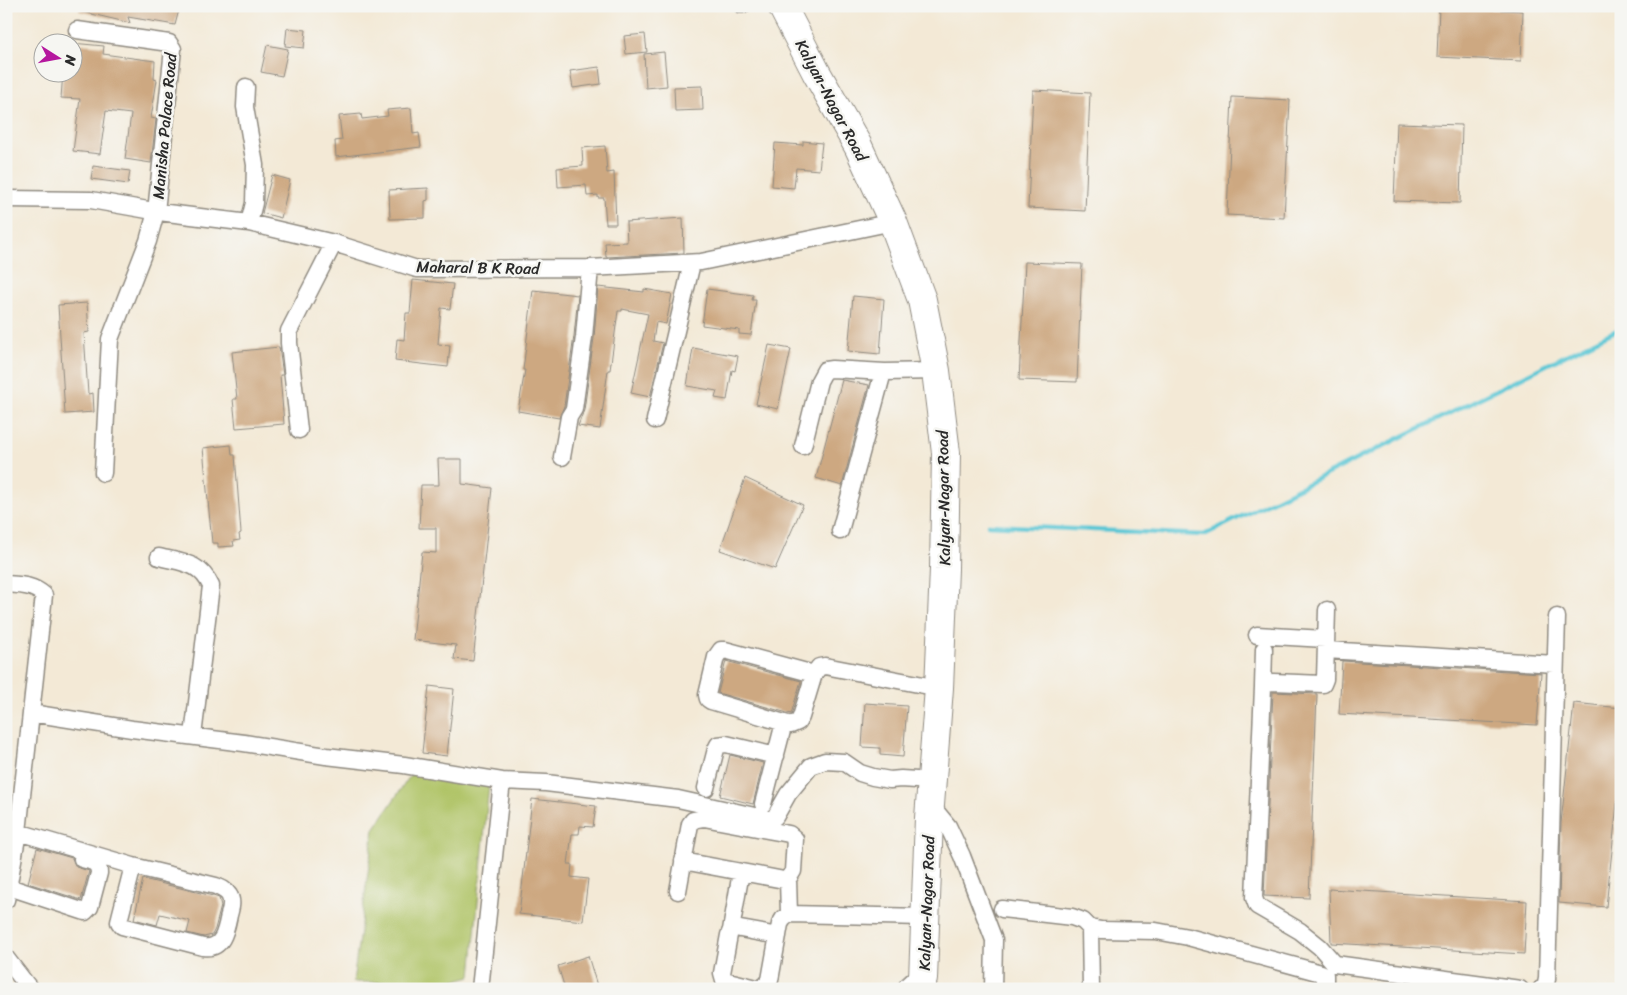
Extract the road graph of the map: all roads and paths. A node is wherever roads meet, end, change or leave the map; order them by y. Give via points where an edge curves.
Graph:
1 (740, 6) edge
2 (744, 6) edge
3 (782, 6) edge
4 (77, 30) dead end
5 (246, 87) dead end
6 (6, 199) edge
7 (156, 212) junction
8 (893, 222) junction
9 (249, 223) junction
10 (334, 243) junction
11 (692, 263) junction
12 (590, 268) junction
13 (936, 371) junction
14 (885, 372) junction
15 (655, 420) dead end
16 (299, 430) dead end
17 (803, 446) dead end
18 (562, 457) dead end
19 (103, 473) dead end
20 (840, 531) dead end
21 (159, 557) dead end
22 (6, 584) edge
23 (1327, 610) dead end
24 (1557, 617) dead end
25 (1325, 645) junction
26 (1556, 664) junction
27 (814, 674) junction
28 (1263, 687) junction
29 (939, 688) junction
30 (31, 712) junction
31 (784, 723) junction
32 (194, 736) junction
33 (776, 756) junction
34 (502, 781) junction
35 (706, 788) dead end
36 (931, 792) junction
37 (763, 804) dead end
38 (17, 837) junction
39 (683, 862) junction
40 (133, 866) junction
41 (741, 872) junction
42 (788, 879) junction
43 (678, 891) dead end
44 (8, 894) edge
45 (1002, 909) dead end
46 (789, 914) junction
47 (924, 917) junction
48 (1090, 928) junction
49 (732, 930) junction
50 (778, 936) junction
51 (6, 958) edge
52 (922, 985) edge
53 (30, 989) edge
54 (480, 989) edge
55 (993, 989) edge
56 (1091, 989) edge
57 (1325, 989) edge
58 (1520, 989) edge
59 (1541, 989) edge

1 - 2 street
3 - 8 highway, Kalyan-Nagar Road via 858,146
4 - 7 street, Manisha Palace Road via 169,43 174,49
5 - 9 street via 244,107 255,164 254,203
6 - 7 street, Maharal B K Road via 91,200
7 - 9 street, Maharal B K Road
7 - 19 street, Manisha Palace Road via 110,339
8 - 11 street, Maharal B K Road
8 - 13 highway, Kalyan-Nagar Road via 922,300
9 - 10 street, Maharal B K Road
10 - 12 street, Maharal B K Road via 417,269
10 - 16 street via 289,331
11 - 12 street, Maharal B K Road
11 - 15 street
12 - 18 street via 574,409 569,417
13 - 14 street
13 - 29 highway, Kalyan-Nagar Road via 946,453
14 - 17 street via 825,370 819,381
14 - 20 street
21 - 32 street via 198,568 211,586
22 - 30 street via 38,589 44,596
23 - 25 street
24 - 26 street
25 - 26 street
25 - 28 street via 1323,684 1273,682
25 - 28 street via 1261,642
26 - 59 street via 1547,979 1545,988
27 - 29 street via 819,667 825,666
27 - 31 street via 798,722
27 - 31 street via 725,650 718,652 708,699
28 - 58 street via 1254,898 1257,906 1300,931 1336,964
29 - 36 highway, Kalyan-Nagar Road
30 - 32 street
30 - 38 street
31 - 33 street
32 - 34 street
33 - 35 street via 718,745
33 - 37 street
34 - 36 street via 678,799 768,819 775,817 788,794 811,766 825,761 844,762 873,778 901,779
34 - 54 street
36 - 47 highway, Kalyan-Nagar Road
36 - 55 street via 962,856 994,940
38 - 40 street
38 - 44 street
38 - 44 street via 96,863 99,873 90,907 85,912
39 - 41 street
39 - 42 street via 690,824 697,818 704,818 793,836 793,871
39 - 43 street
40 - 40 street via 225,890 232,903 225,935 220,942 214,947 202,947 122,926 119,922
41 - 42 street
41 - 49 street
42 - 46 street
45 - 48 street via 1072,917
46 - 47 street
46 - 50 street via 783,919
47 - 52 highway, Kalyan-Nagar Road
48 - 56 street
48 - 57 street via 1188,937 1321,973 1325,975
49 - 50 street
49 - 50 street via 722,977 728,982 757,988 767,985 770,980
51 - 53 street

